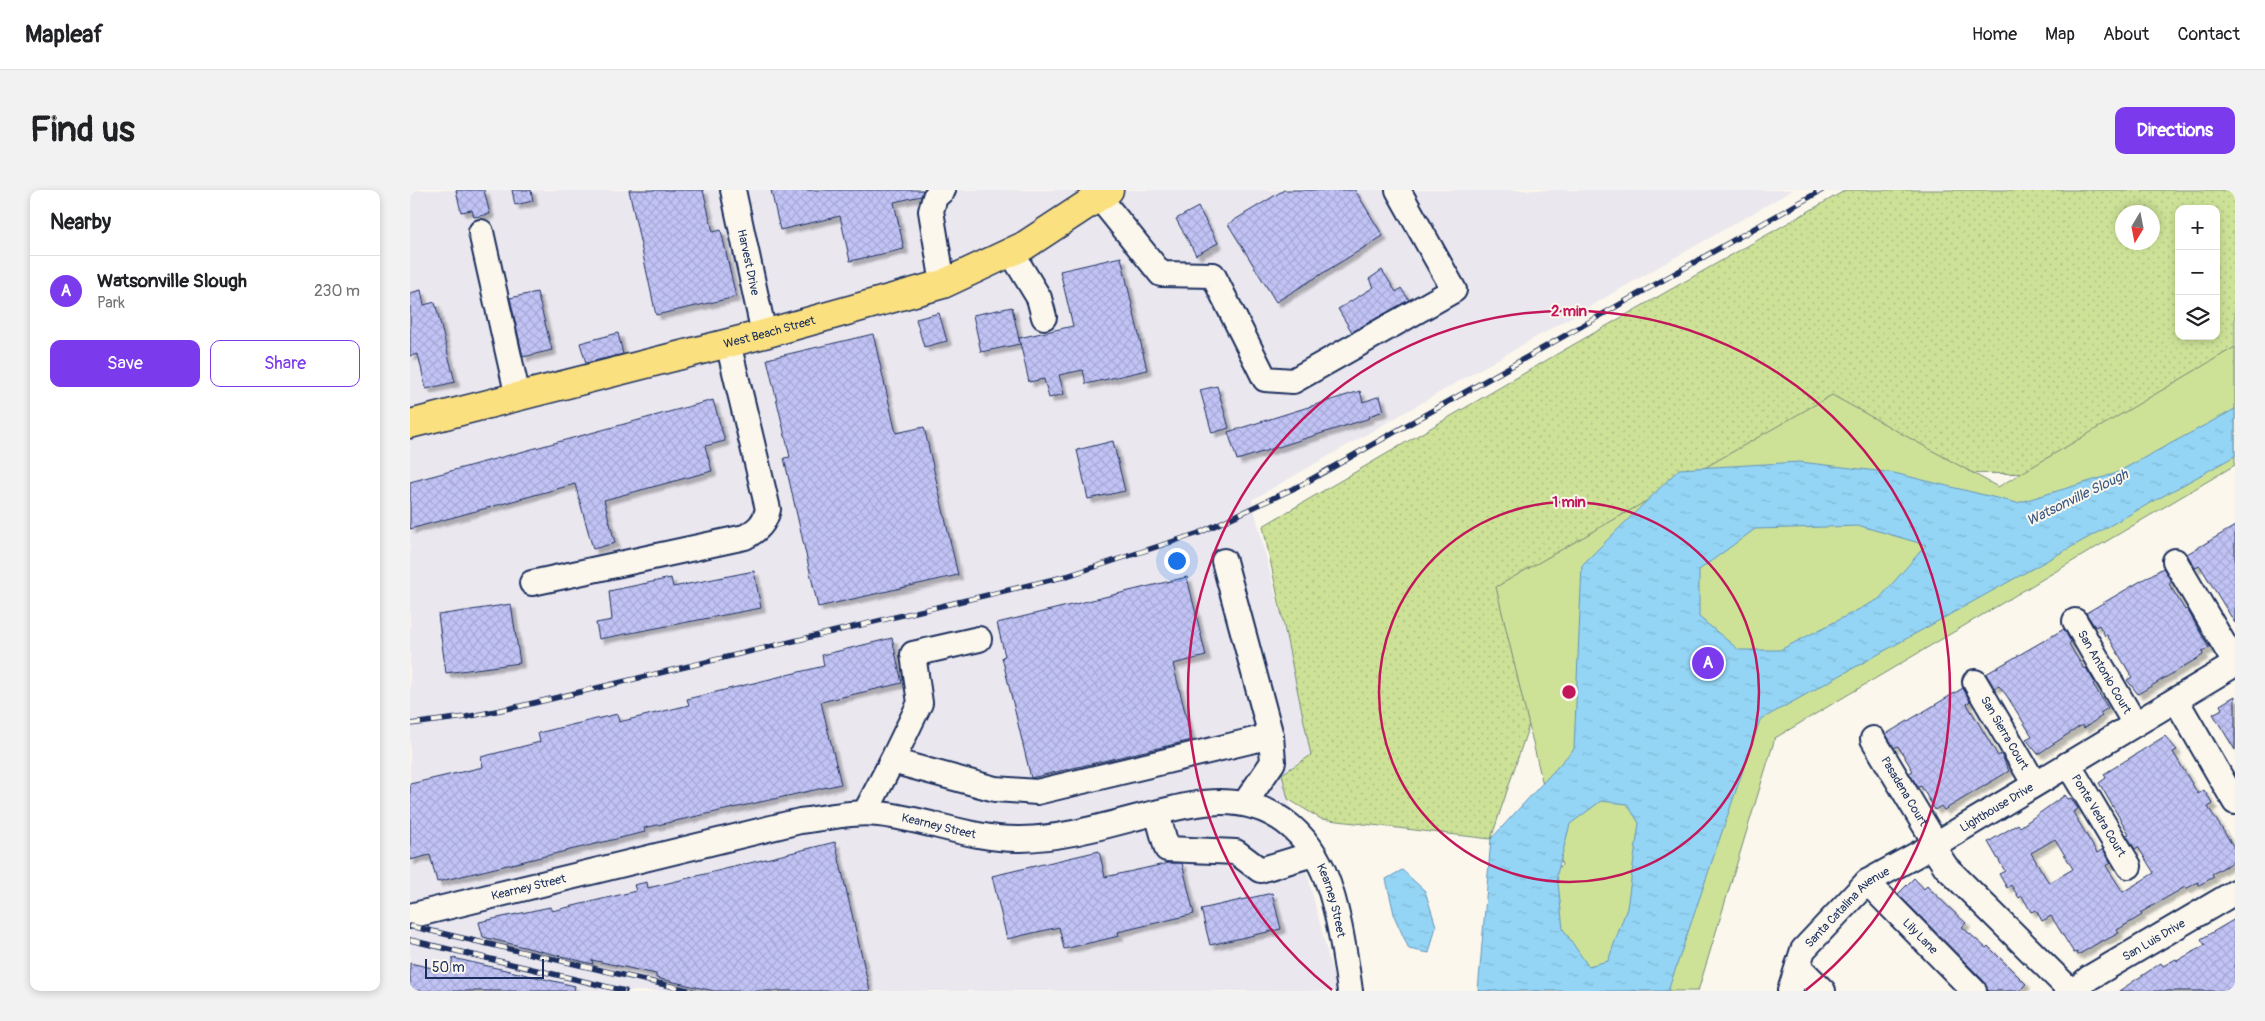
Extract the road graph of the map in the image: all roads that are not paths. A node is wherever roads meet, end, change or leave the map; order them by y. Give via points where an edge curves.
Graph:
1 (733, 190) edge
2 (943, 190) edge
3 (1398, 190) edge
4 (1104, 193) edge
5 (481, 232) dead end
6 (1012, 252) junction
7 (943, 284) junction
8 (1044, 318) dead end
9 (764, 334) junction
10 (728, 343) junction
11 (518, 397) junction
12 (410, 424) edge
13 (1224, 561) dead end
14 (2175, 561) dead end
15 (532, 583) dead end
16 (2075, 621) dead end
17 (979, 639) dead end
18 (2235, 664) edge
19 (1975, 682) dead end
20 (2176, 700) junction
21 (2136, 724) junction
22 (1271, 736) junction
23 (1873, 739) dead end
24 (892, 762) junction
25 (2068, 764) junction
26 (2034, 783) junction
27 (1245, 802) junction
28 (2235, 802) edge
29 (1157, 812) junction
30 (866, 813) junction
31 (1934, 845) junction
32 (1314, 854) junction
33 (2129, 866) dead end
34 (1867, 882) junction
35 (2235, 892) edge
36 (410, 916) edge
37 (1798, 966) junction
38 (2069, 990) edge
39 (1350, 991) edge
40 (1790, 991) edge
41 (1823, 991) edge
42 (1974, 991) edge

1 - 9 street, Harvest Drive
2 - 7 street via 935,197 931,211
3 - 4 street via 1454,290 1293,381 1265,380 1213,274 1161,274
4 - 6 main road, West Beach Street
5 - 11 street
6 - 7 main road, West Beach Street
6 - 8 street via 1039,298
7 - 9 main road, West Beach Street
9 - 10 main road, West Beach Street
10 - 11 main road, West Beach Street
10 - 15 street via 768,509 758,530 745,537
11 - 12 main road, West Beach Street
13 - 22 street
14 - 18 street
16 - 21 street, San Antonio Court
17 - 24 street via 913,654 920,703
18 - 20 street, Lighthouse Drive
19 - 26 street, San Sierra Court
20 - 21 street, Lighthouse Drive
20 - 28 street
21 - 25 street, Lighthouse Drive
22 - 24 street via 1037,792 995,789
22 - 27 street via 1273,762
23 - 31 street, Pasadena Court
24 - 30 street
25 - 26 street, Lighthouse Drive
25 - 33 street, Ponte Vedra Court
26 - 31 street, Lighthouse Drive
27 - 29 street, Kearney Street via 1215,801
27 - 32 street, Kearney Street via 1280,819
29 - 30 street, Kearney Street via 1066,834 1019,839 975,835 897,816
29 - 32 street via 1167,849 1236,852 1260,870
30 - 36 street, Kearney Street via 800,821
31 - 34 street, Santa Catalina Avenue
31 - 38 street via 1946,867
32 - 39 street, Kearney Street via 1333,902
34 - 37 street, Santa Catalina Avenue via 1803,950
34 - 42 street, Lily Lane
35 - 38 street, San Luis Drive
37 - 40 street, Santa Catalina Avenue
37 - 41 street

